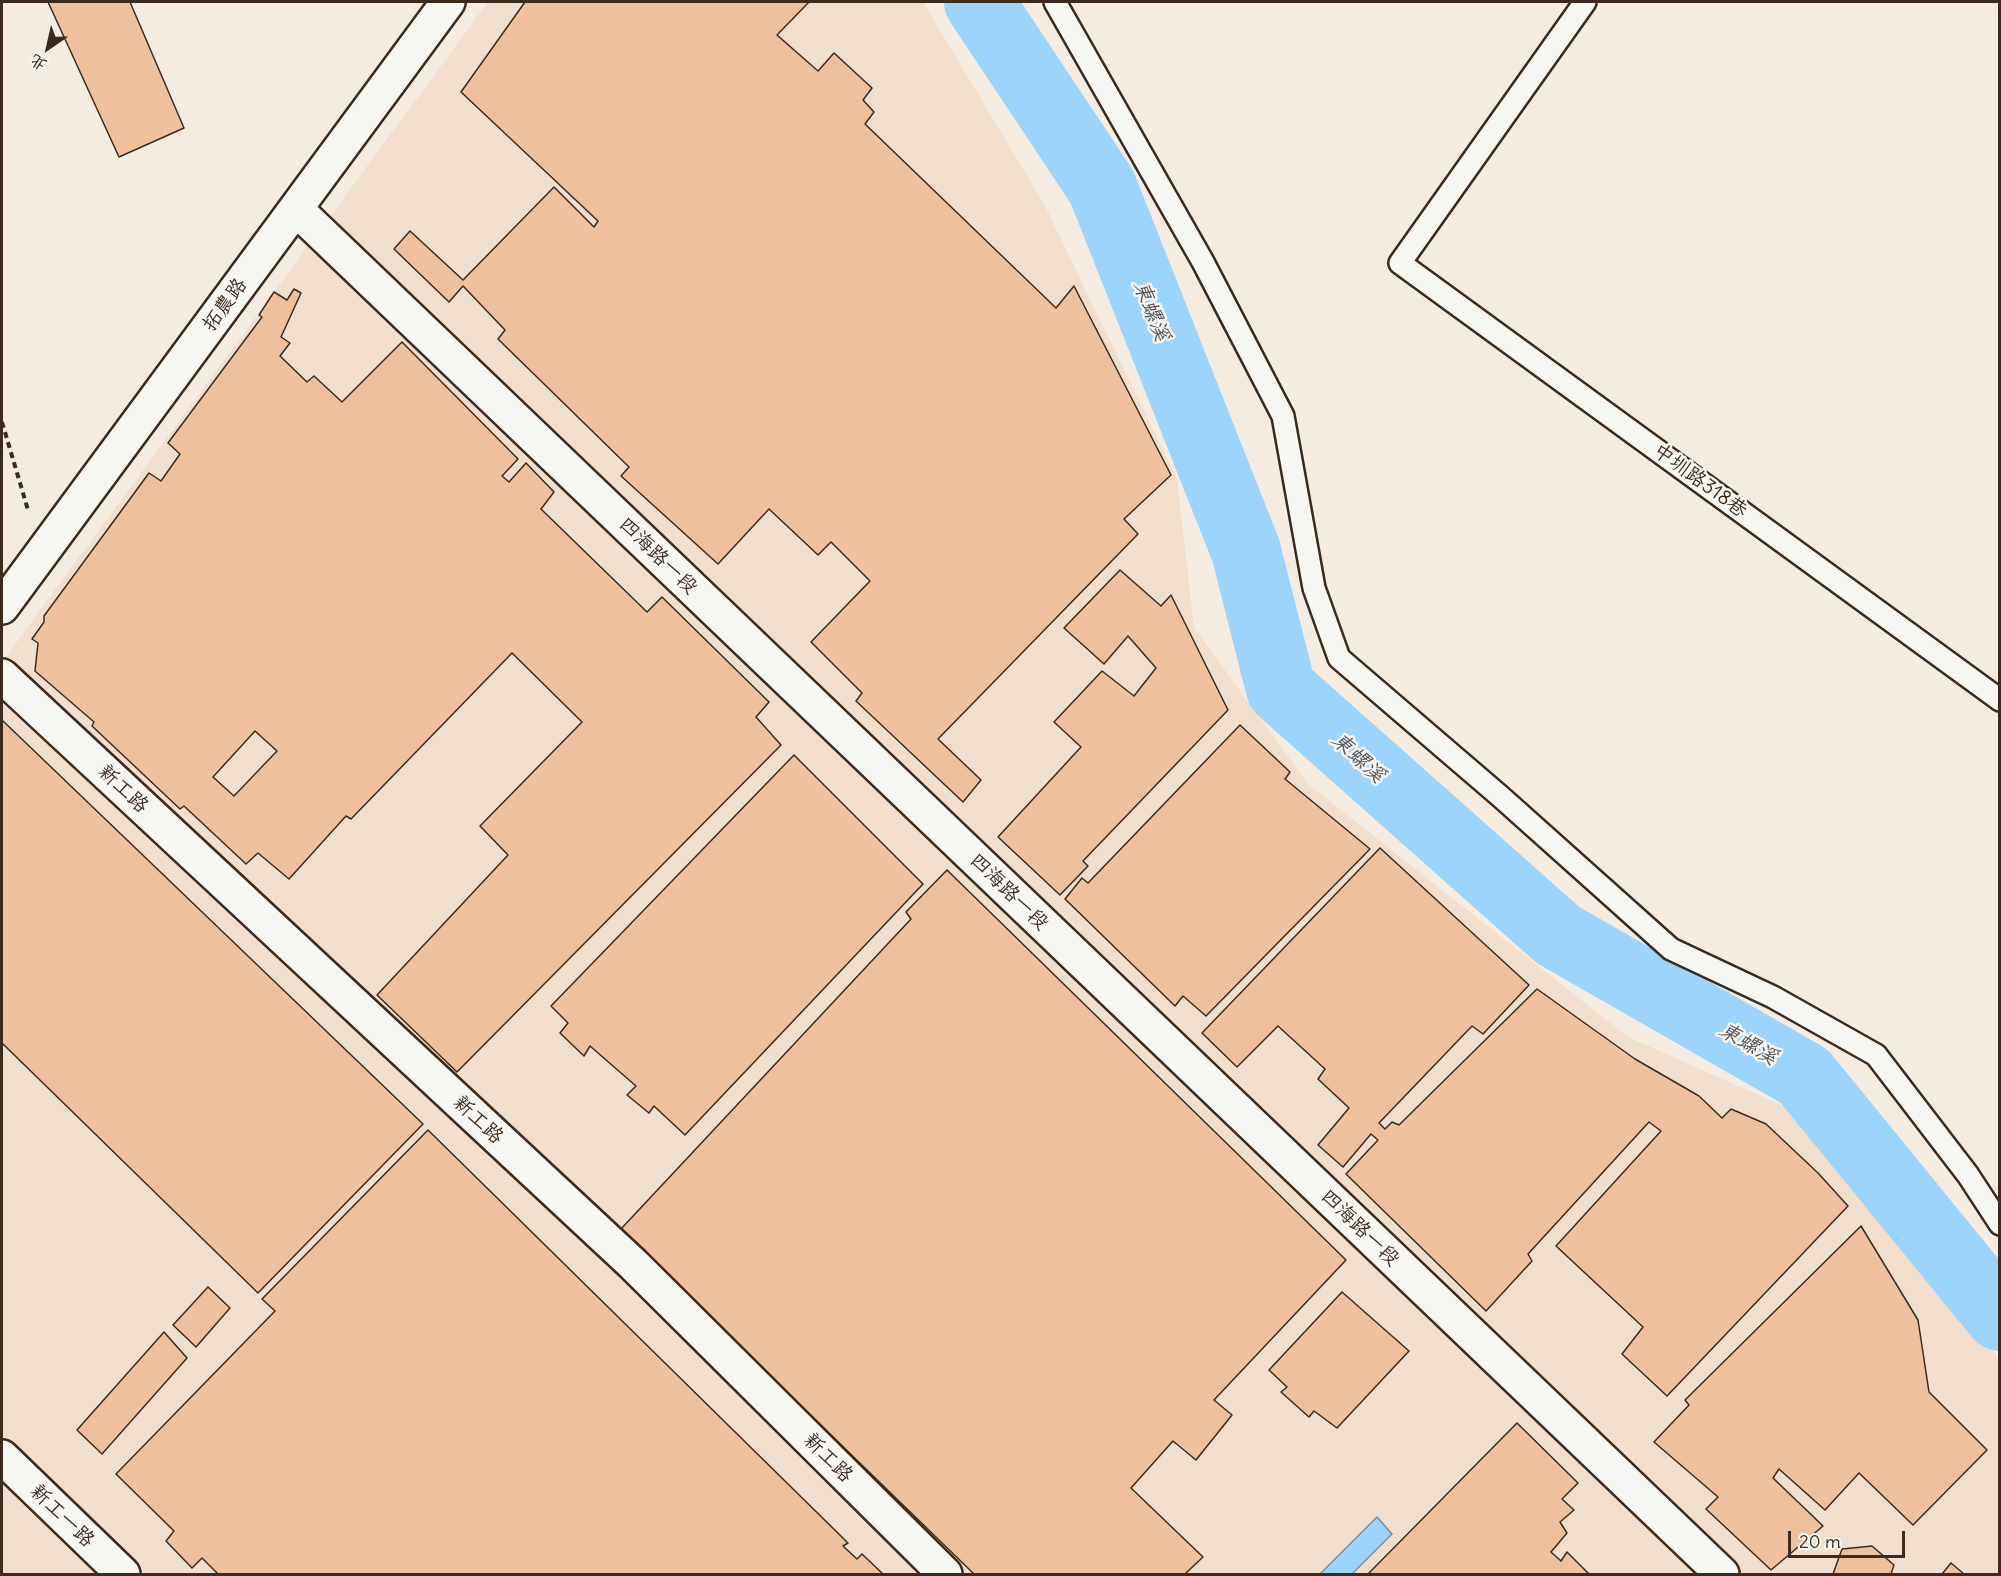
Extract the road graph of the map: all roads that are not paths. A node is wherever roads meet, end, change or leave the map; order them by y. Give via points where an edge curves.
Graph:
1 (448, 2) edge
2 (1056, 2) edge
3 (1585, 2) edge
4 (296, 209) junction
5 (2, 607) edge
6 (2, 676) edge
7 (2000, 700) edge
8 (2000, 1224) edge
9 (2, 1457) edge
10 (123, 1575) edge
11 (945, 1575) edge
12 (1722, 1575) edge

1 - 4 street, 拓農路
2 - 8 lane via 1203,262 1283,416 1314,588 1339,658 1671,949 1773,997 1876,1055
3 - 7 lane, 中圳路318巷 via 1400,262
4 - 5 street, 拓農路
4 - 12 street, 四海路一段
6 - 11 street, 新工路 via 633,1264
9 - 10 street, 新工一路

